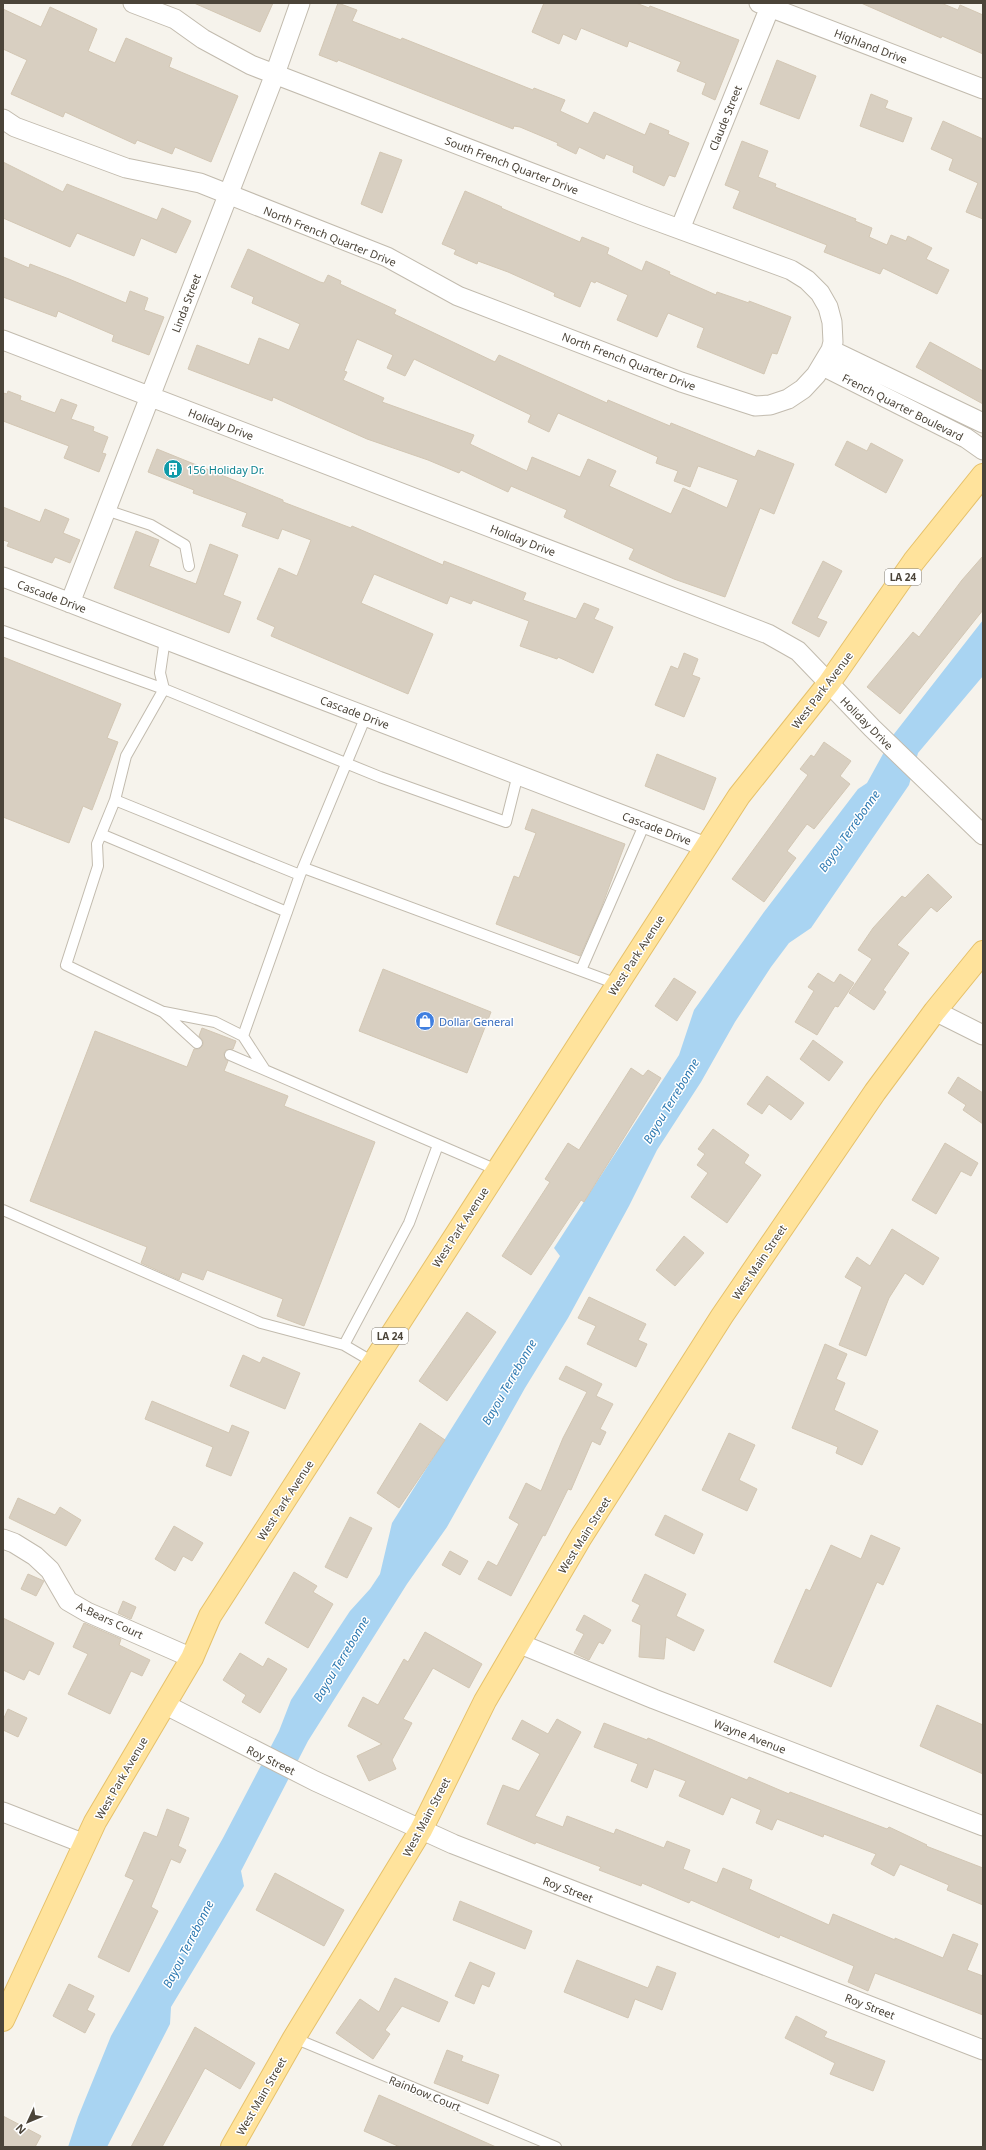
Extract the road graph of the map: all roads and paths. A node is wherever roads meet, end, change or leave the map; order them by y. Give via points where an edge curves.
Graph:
1 (133, 3) edge
2 (300, 3) edge
3 (765, 5) edge
4 (275, 74) junction
5 (983, 89) edge
6 (3, 119) edge
7 (229, 194) junction
8 (680, 229) junction
9 (3, 340) edge
10 (827, 358) junction
11 (150, 397) junction
12 (983, 423) edge
13 (983, 450) edge
14 (983, 475) edge
15 (106, 510) junction
16 (189, 566) dead end
17 (3, 577) edge
18 (70, 603) junction
19 (3, 631) edge
20 (165, 639) junction
21 (829, 683) junction
22 (164, 689) junction
23 (366, 716) junction
24 (346, 763) junction
25 (518, 774) junction
26 (115, 800) junction
27 (645, 823) junction
28 (101, 834) junction
29 (983, 835) edge
30 (706, 847) junction
31 (302, 871) junction
32 (287, 912) junction
33 (983, 952) edge
34 (581, 970) junction
35 (617, 984) junction
36 (935, 1011) junction
37 (163, 1012) junction
38 (983, 1035) edge
39 (243, 1036) junction
40 (197, 1043) dead end
41 (230, 1055) dead end
42 (265, 1070) junction
43 (438, 1145) junction
44 (497, 1170) junction
45 (3, 1210) edge
46 (344, 1345) junction
47 (373, 1362) junction
48 (3, 1539) edge
49 (518, 1643) junction
50 (192, 1658) junction
51 (164, 1704) junction
52 (3, 1812) edge
53 (983, 1826) edge
54 (421, 1830) junction
55 (85, 1844) junction
56 (3, 2020) edge
57 (294, 2038) junction
58 (983, 2050) edge
59 (232, 2147) edge
60 (556, 2147) edge

1 - 4 street, South French Quarter Drive via 175,19 210,43 251,65
2 - 4 street, Linda Street
3 - 5 street, Highland Drive
3 - 8 street, Claude Street
4 - 7 street, Linda Street
4 - 8 street, South French Quarter Drive
6 - 7 street, North French Quarter Drive via 15,127 126,168 200,183
7 - 10 street, North French Quarter Drive via 387,257 458,296 681,382 756,406 770,405 788,399 803,389
7 - 11 street, Linda Street
8 - 10 street, South French Quarter Drive via 792,270 807,280 820,293 828,307 832,322 833,342
9 - 11 street, Holiday Drive
10 - 12 street, French Quarter Boulevard
10 - 13 street, French Quarter Boulevard
11 - 15 street, Linda Street
11 - 21 street, Holiday Drive via 768,634 798,652
14 - 21 main road, West Park Avenue / LA 24 via 914,561
15 - 16 lane via 150,525 185,545
15 - 18 street, Linda Street
17 - 18 street, Cascade Drive
18 - 20 street, Cascade Drive
19 - 22 lane
20 - 22 lane via 160,673
20 - 23 street, Cascade Drive
21 - 29 street, Holiday Drive
21 - 30 main road, West Park Avenue / LA 24 via 739,796
22 - 24 lane
22 - 26 lane via 126,756
23 - 24 lane
23 - 25 street, Cascade Drive
24 - 25 lane via 506,822
24 - 31 lane
25 - 27 street, Cascade Drive
26 - 28 lane
26 - 31 lane
27 - 30 street, Cascade Drive
27 - 34 lane
28 - 32 lane
28 - 37 lane via 97,844 98,866 66,965
30 - 35 main road, West Park Avenue / LA 24
31 - 32 lane
31 - 34 lane
32 - 39 lane
33 - 36 main road, West Main Street
34 - 35 lane
35 - 44 main road, West Park Avenue / LA 24
36 - 38 street
36 - 49 main road, West Main Street via 875,1092 722,1316 581,1538
37 - 39 lane via 215,1022
37 - 40 lane
39 - 42 lane
41 - 42 lane
42 - 43 lane
43 - 44 lane
43 - 46 lane via 409,1223
44 - 47 main road, West Park Avenue / LA 24
45 - 46 lane via 261,1323
46 - 47 lane
47 - 50 main road, West Park Avenue / LA 24 via 210,1616
48 - 50 street, A-Bears Court via 35,1556 50,1570 68,1601 87,1612
49 - 53 street, Wayne Avenue via 654,1699
49 - 54 main road, West Main Street via 485,1701
50 - 51 main road, West Park Avenue / LA 24
51 - 54 street, Roy Street via 239,1744
51 - 55 main road, West Park Avenue / LA 24 via 95,1822
52 - 55 street
54 - 57 main road, West Main Street
54 - 58 street, Roy Street
55 - 56 main road, West Park Avenue / LA 24
57 - 59 main road, West Main Street
57 - 60 lane, Rainbow Court

